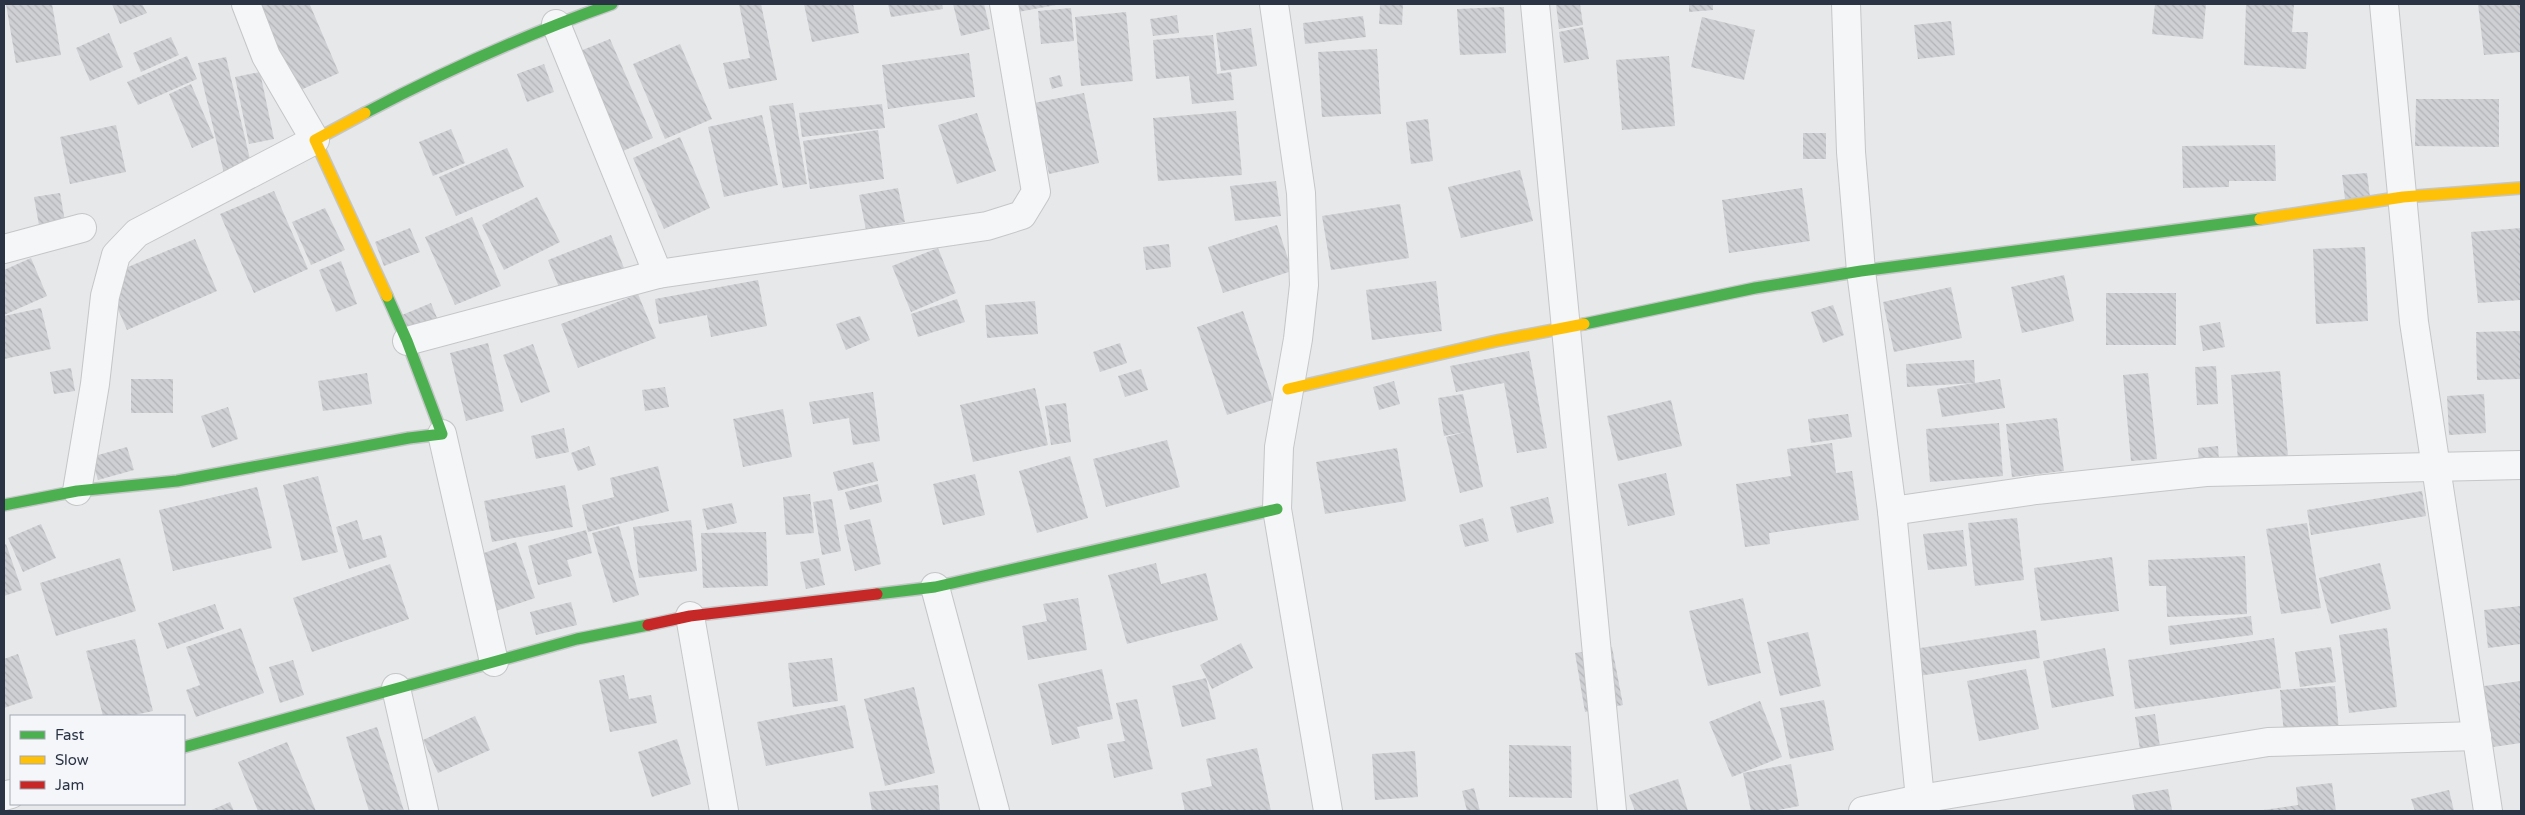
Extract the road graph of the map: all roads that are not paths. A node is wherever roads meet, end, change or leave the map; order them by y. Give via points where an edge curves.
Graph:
1 (246, 4) edge
2 (612, 4) edge
3 (1004, 4) edge
4 (1274, 4) edge
5 (1535, 4) edge
6 (1846, 4) edge
7 (2384, 4) edge
8 (556, 24) junction
9 (315, 140) junction
10 (2521, 188) edge
11 (2403, 197) junction
12 (82, 228) dead end
13 (4, 249) edge
14 (1861, 271) junction
15 (658, 274) junction
16 (1566, 328) junction
17 (407, 341) junction
18 (1288, 389) junction
19 (442, 434) junction
20 (2521, 466) edge
21 (2435, 469) junction
22 (77, 492) junction
23 (4, 505) edge
24 (1276, 509) junction
25 (1892, 511) junction
26 (935, 586) junction
27 (690, 616) junction
28 (494, 662) junction
29 (396, 688) junction
30 (2477, 736) junction
31 (185, 747) edge
32 (1920, 799) junction
33 (424, 811) edge
34 (724, 811) edge
35 (995, 811) edge
36 (1328, 811) edge
37 (1612, 811) edge
38 (1863, 811) edge
39 (2488, 811) edge

1 - 9 street via 266,56
2 - 8 street
3 - 15 street via 1036,192 1022,215 987,226
4 - 18 street via 1301,193 1304,285
5 - 16 street
6 - 14 street via 1851,152
7 - 11 street
8 - 9 street via 434,77
8 - 15 street
9 - 17 street
9 - 22 street via 137,233 116,255 105,296 95,384
10 - 11 street
11 - 14 street via 2178,231
11 - 21 street via 2414,322
12 - 13 street
14 - 16 street via 1755,288
14 - 25 street
15 - 17 street
16 - 18 street
16 - 37 street
17 - 19 street
18 - 24 street via 1279,446
19 - 22 street via 177,481
19 - 28 street
20 - 21 street
21 - 25 street via 2206,472 2036,490
21 - 30 street
22 - 23 street
24 - 26 street
24 - 36 street
25 - 32 street
26 - 27 street
26 - 35 street
27 - 28 street via 577,639
27 - 34 street
28 - 29 street
29 - 31 street
29 - 33 street
30 - 32 street via 2268,742
30 - 39 street
32 - 38 street

